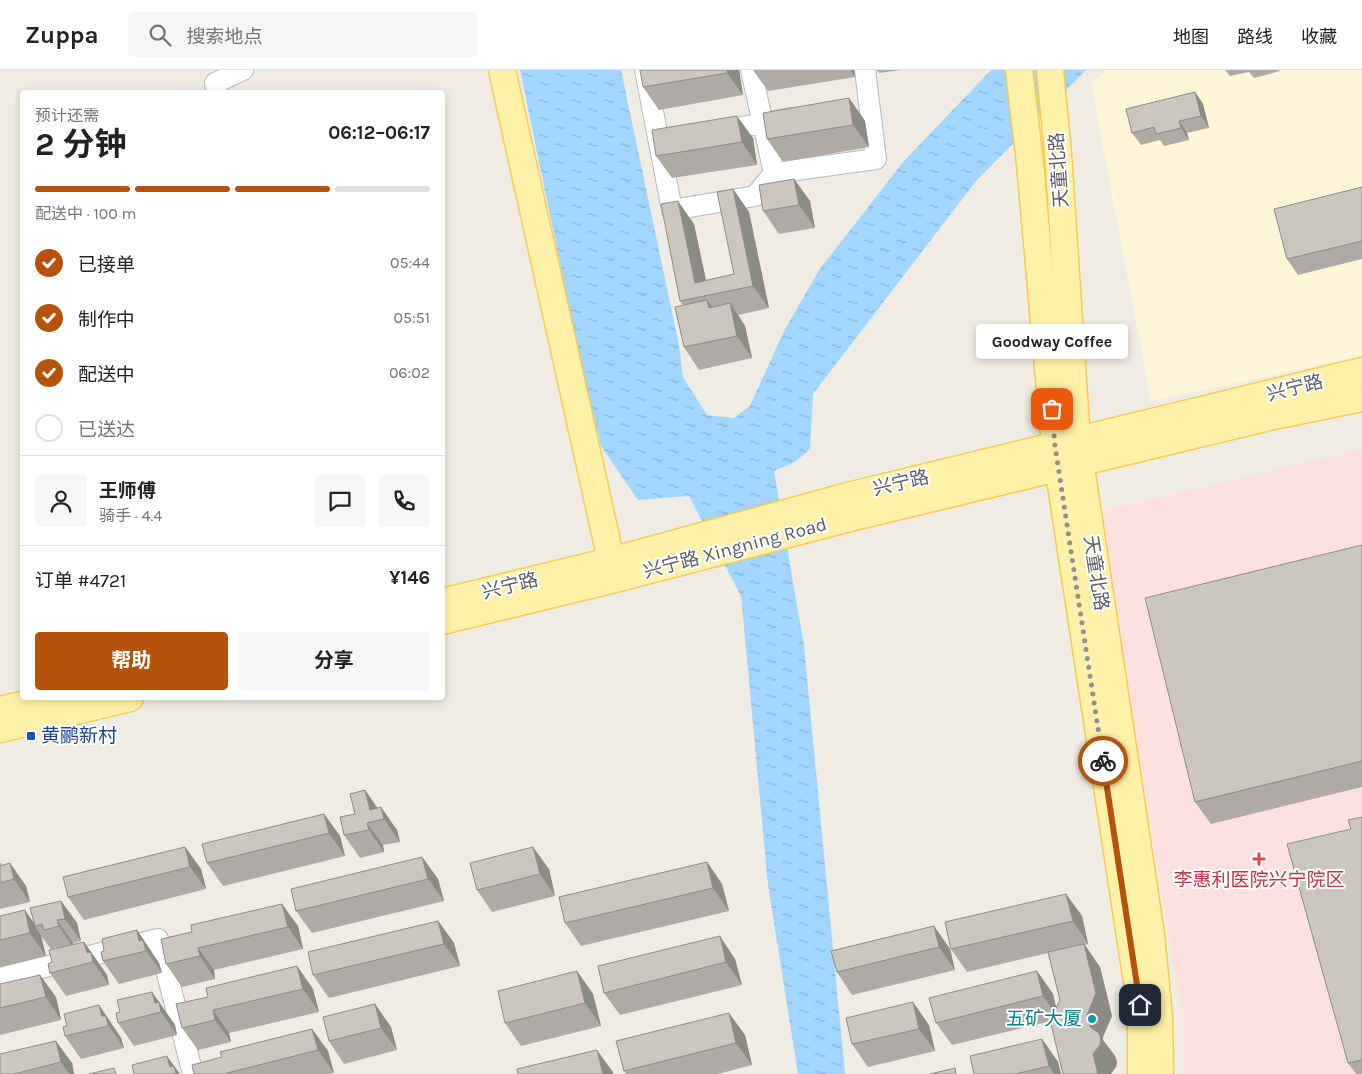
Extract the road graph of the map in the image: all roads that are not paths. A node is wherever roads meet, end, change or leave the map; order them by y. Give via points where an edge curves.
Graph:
1 (244, 70) edge
2 (502, 70) edge
3 (667, 70) edge
4 (751, 70) edge
5 (865, 70) edge
6 (1019, 70) edge
7 (1050, 70) edge
8 (645, 72) edge
9 (217, 90) edge
10 (812, 115) edge
11 (763, 123) junction
12 (678, 138) junction
13 (774, 173) junction
14 (1362, 371) edge
15 (1362, 398) edge
16 (1067, 455) junction
17 (851, 506) joint
18 (613, 570) junction
19 (445, 601) edge
20 (445, 620) edge
21 (42, 700) edge
22 (122, 700) edge
23 (0, 710) edge
24 (0, 729) edge
25 (0, 978) edge
26 (192, 1074) edge
27 (1141, 1074) edge
28 (1160, 1074) edge

1 - 9 lane via 215,83
2 - 18 main road
3 - 8 lane
4 - 11 lane
5 - 13 lane via 860,108 876,159
6 - 16 main road, 天童北路
7 - 16 main road, 天童北路 via 1055,126
8 - 12 lane
10 - 11 lane
11 - 12 lane
11 - 13 lane
12 - 13 lane via 672,210 755,196
14 - 16 main road, 兴宁路
15 - 16 main road, 兴宁路
16 - 17 main road, 兴宁路
16 - 27 main road via 1138,988
16 - 28 main road, 天童北路 via 1151,935 1159,1017
17 - 18 main road, 兴宁路 Xingning Road
18 - 19 main road, 兴宁路
18 - 20 main road, 兴宁路
21 - 23 main road
22 - 24 main road
25 - 26 lane via 158,939

